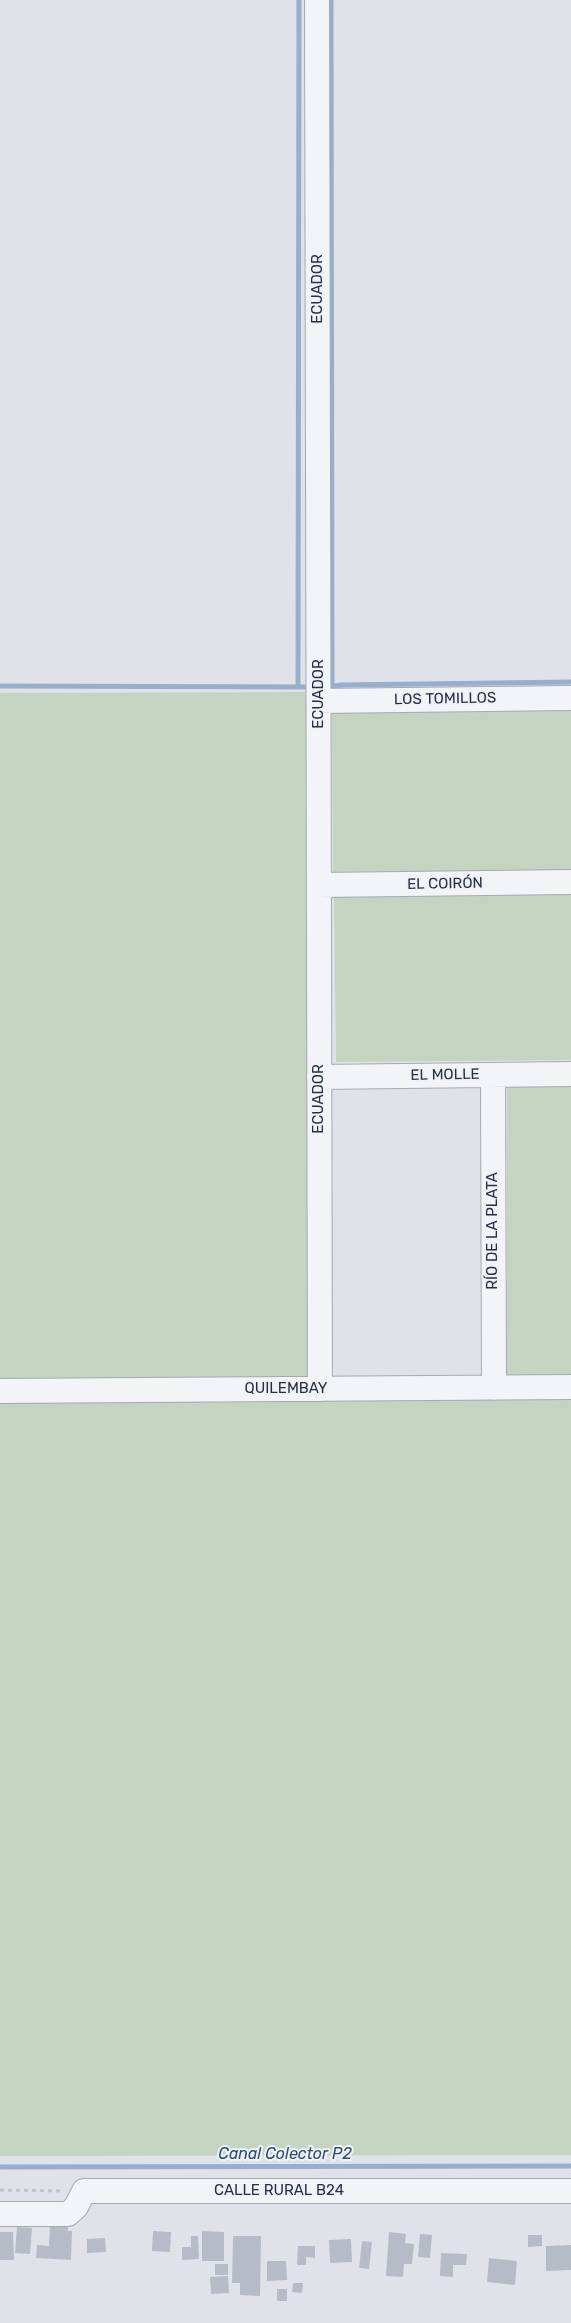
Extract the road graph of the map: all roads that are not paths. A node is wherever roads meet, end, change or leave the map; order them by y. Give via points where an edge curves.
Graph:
1 (317, 0) edge
2 (571, 698) edge
3 (319, 701) junction
4 (571, 882) edge
5 (319, 885) junction
6 (571, 1074) edge
7 (493, 1075) junction
8 (319, 1076) junction
9 (571, 1387) edge
10 (494, 1388) junction
11 (320, 1389) junction
12 (0, 1391) edge
13 (571, 2191) edge
14 (0, 2214) edge

1 - 3 street, ECUADOR
2 - 3 street, LOS TOMILLOS
3 - 5 street, ECUADOR
4 - 5 street, EL COIRÓN
5 - 8 street, ECUADOR
6 - 7 street, EL MOLLE
7 - 8 street, EL MOLLE
7 - 10 street, RÍO DE LA PLATA
8 - 11 street, ECUADOR
9 - 10 street, QUILEMBAY
10 - 11 street, QUILEMBAY
11 - 12 street, QUILEMBAY
13 - 14 street, CALLE RURAL B24 via 84,2191 76,2208 68,2214

